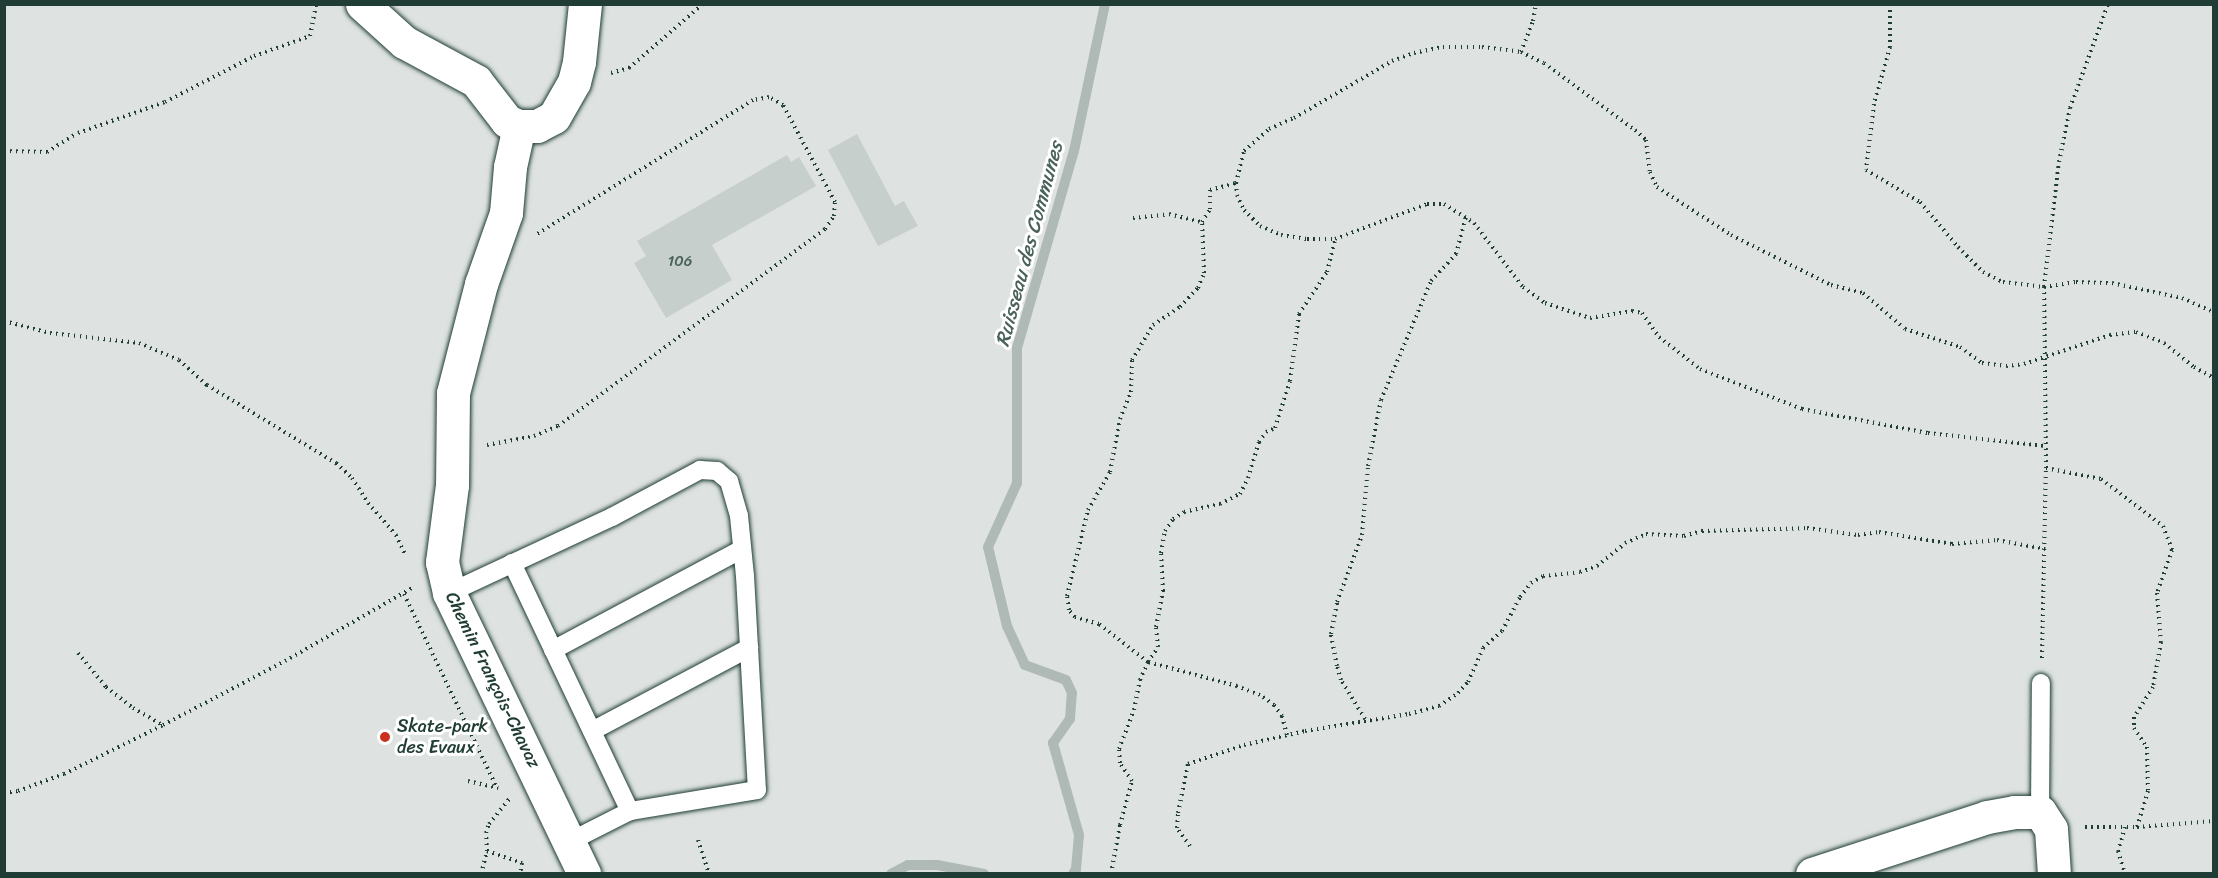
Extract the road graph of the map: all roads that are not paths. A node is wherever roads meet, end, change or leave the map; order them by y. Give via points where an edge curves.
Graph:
1 (362, 4) edge
2 (585, 4) edge
3 (519, 126) junction
4 (742, 549) junction
5 (512, 564) junction
6 (446, 578) junction
7 (749, 648) junction
8 (553, 650) junction
9 (2041, 683) road end
10 (591, 731) junction
11 (630, 811) junction
12 (2045, 820) junction
13 (569, 842) junction
14 (584, 873) edge
15 (1812, 873) edge
16 (2054, 873) edge

1 - 3 street via 404,42 476,81 507,121
2 - 3 street via 574,82 554,117 537,126
3 - 6 street via 506,213 491,252 453,393
4 - 5 lane via 739,516 729,481 717,471 700,470
4 - 7 lane
4 - 8 lane
5 - 6 lane
5 - 8 lane
6 - 13 street, Chemin François-Chavaz via 529,789
7 - 10 lane
7 - 11 lane via 757,790
8 - 10 lane
9 - 12 lane
10 - 11 lane
11 - 13 lane
12 - 15 street via 2014,812 1987,817
12 - 16 street
13 - 14 street, Chemin François-Chavaz

